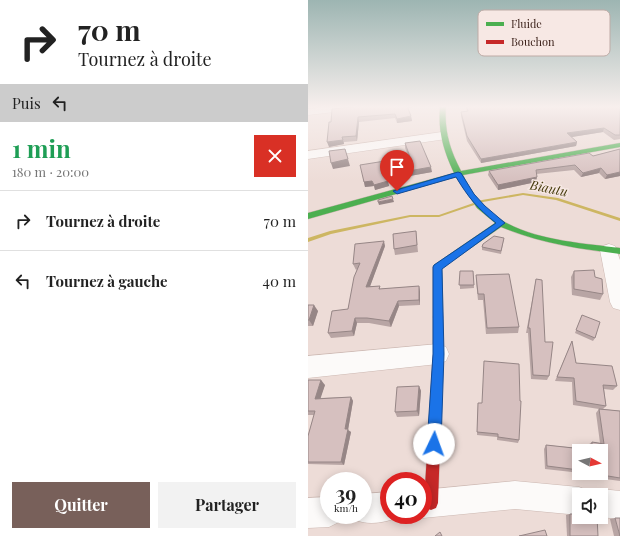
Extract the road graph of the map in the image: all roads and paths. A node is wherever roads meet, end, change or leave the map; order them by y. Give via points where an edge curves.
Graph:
1 (442, 131) edge
2 (442, 136) junction
3 (620, 145) edge
4 (308, 155) edge
5 (458, 174) junction
6 (308, 216) edge
7 (501, 223) junction
8 (614, 251) edge
9 (620, 302) edge
10 (438, 354) junction
11 (308, 367) edge
12 (429, 472) edge
13 (572, 500) edge
14 (432, 503) edge
15 (608, 504) edge
16 (620, 505) edge
17 (320, 512) edge
18 (308, 513) edge

1 - 2 main road
2 - 4 street
2 - 5 main road
3 - 5 main road
5 - 6 main road
5 - 7 main road via 471,196
7 - 8 main road via 521,231
7 - 10 main road via 437,267
8 - 9 street
10 - 11 street
10 - 12 main road
13 - 14 street via 515,495
15 - 16 street
17 - 18 street

